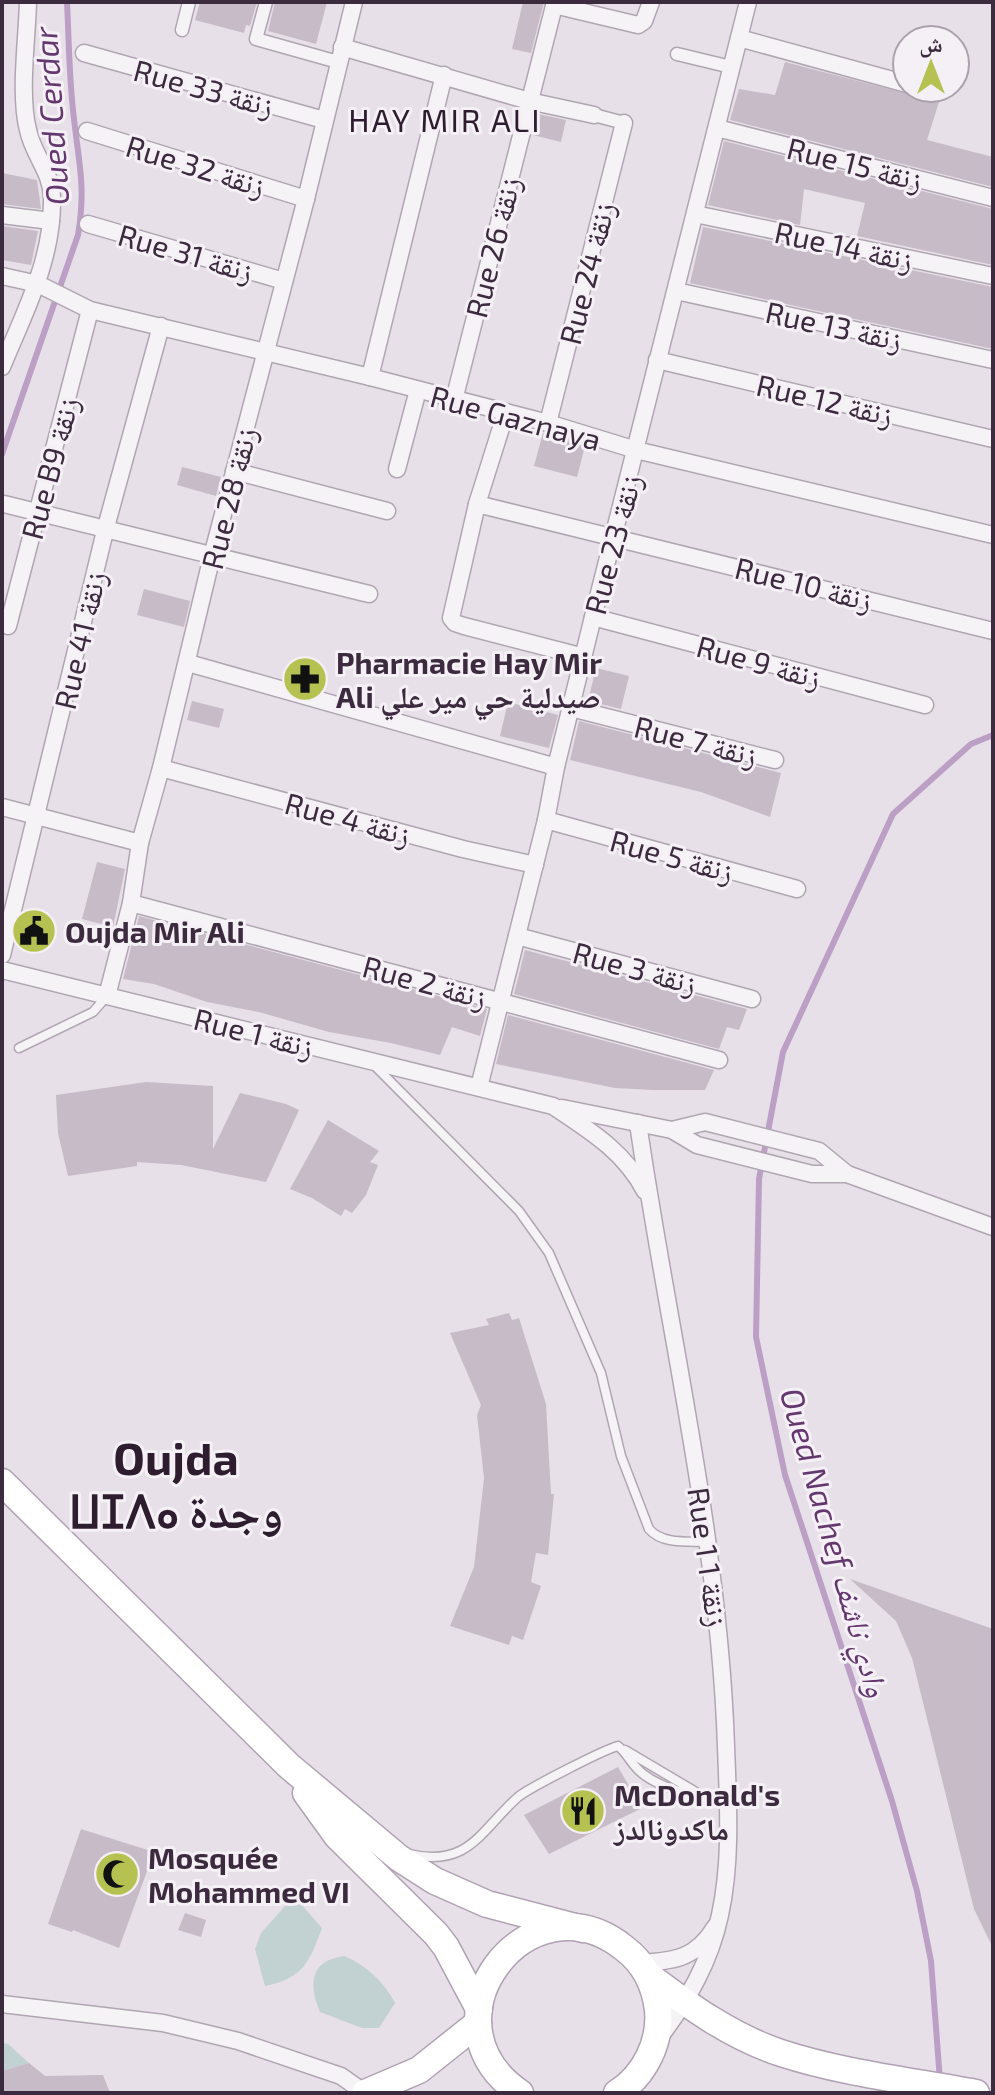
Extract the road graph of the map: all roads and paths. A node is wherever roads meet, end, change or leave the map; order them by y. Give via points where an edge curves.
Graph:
1 (28, 2) edge
2 (189, 2) edge
3 (266, 2) edge
4 (354, 2) edge
5 (651, 2) edge
6 (748, 2) edge
7 (554, 3) edge
8 (182, 30) dead end
9 (739, 38) junction
10 (84, 53) dead end
11 (677, 54) dead end
12 (340, 55) junction
13 (731, 67) junction
14 (444, 75) junction
15 (891, 80) edge
16 (529, 101) junction
17 (594, 115) joint
18 (324, 120) junction
19 (624, 123) joint
20 (717, 128) junction
21 (87, 131) dead end
22 (993, 198) edge
23 (306, 199) junction
24 (695, 214) junction
25 (2, 215) edge
26 (51, 221) junction
27 (88, 224) dead end
28 (2, 276) edge
29 (993, 276) edge
30 (284, 281) junction
31 (40, 285) junction
32 (676, 291) junction
33 (90, 310) junction
34 (161, 326) junction
35 (265, 351) junction
36 (657, 360) junction
37 (993, 360) edge
38 (2, 367) edge
39 (370, 377) junction
40 (418, 390) junction
41 (454, 400) junction
42 (506, 412) junction
43 (548, 423) junction
44 (993, 439) edge
45 (636, 450) junction
46 (397, 469) dead end
47 (234, 471) junction
48 (4, 504) dead end
49 (477, 504) junction
50 (387, 511) dead end
51 (37, 512) junction
52 (106, 527) junction
53 (993, 535) edge
54 (615, 537) junction
55 (212, 556) junction
56 (369, 594) dead end
57 (593, 617) junction
58 (8, 626) dead end
59 (993, 631) edge
60 (584, 657) junction
61 (188, 663) junction
62 (925, 705) dead end
63 (571, 708) junction
64 (775, 760) dead end
65 (556, 767) junction
66 (161, 768) junction
67 (2, 807) edge
68 (38, 816) junction
69 (546, 820) junction
70 (140, 843) junction
71 (535, 865) junction
72 (797, 889) dead end
73 (131, 903) junction
74 (517, 936) junction
75 (2, 955) edge
76 (2, 970) edge
77 (107, 996) junction
78 (752, 999) dead end
79 (501, 1002) junction
80 (19, 1048) dead end
81 (719, 1060) dead end
82 (369, 1061) junction
83 (479, 1087) junction
84 (506, 1094) joint
85 (553, 1106) junction
86 (638, 1123) junction
87 (672, 1130) junction
88 (847, 1174) junction
89 (650, 1203) junction
90 (993, 1227) edge
91 (2, 1482) edge
92 (708, 1542) junction
93 (289, 1766) junction
94 (728, 1805) junction
95 (387, 1849) junction
96 (721, 1915) junction
97 (583, 1929) junction
98 (644, 1969) junction
99 (2, 2004) edge
100 (685, 2004) junction
101 (478, 2016) junction
102 (654, 2044) junction
103 (365, 2093) edge
104 (520, 2093) edge
105 (617, 2093) edge
106 (976, 2093) edge

1 - 26 street via 25,112 28,132 50,178
2 - 8 street
3 - 12 street via 256,39
4 - 12 street, Rue 28 زنقة
5 - 7 street via 638,25
6 - 9 street, Rue 23 زنقة
7 - 16 street, Rue 26 زنقة
9 - 13 street, Rue 23 زنقة
9 - 15 street
10 - 18 street, Rue 33 زنقة
11 - 13 street
12 - 14 street
12 - 18 street, Rue 28 زنقة
13 - 20 street, Rue 23 زنقة
14 - 16 street
14 - 39 street
16 - 17 street
16 - 41 street, Rue 26 زنقة
17 - 19 street
18 - 23 street, Rue 28 زنقة
19 - 43 street, Rue 24 زنقة
20 - 22 street, Rue 15 زنقة
20 - 24 street, Rue 23 زنقة
21 - 23 street, Rue 32 زنقة
23 - 30 street, Rue 28 زنقة
24 - 29 street, Rue 14 زنقة
24 - 32 street, Rue 23 زنقة
25 - 26 street
26 - 31 street
27 - 30 street, Rue 31 زنقة
28 - 31 street, Rue Gaznaya
30 - 35 street, Rue 28 زنقة
31 - 33 street, Rue Gaznaya
31 - 38 street
32 - 36 street, Rue 23 زنقة
32 - 37 street, Rue 13 زنقة
33 - 34 street, Rue Gaznaya
33 - 51 street, Rue B9 زنقة
34 - 35 street, Rue Gaznaya
34 - 52 street, Rue 41 زنقة
35 - 39 street, Rue Gaznaya
35 - 47 street, Rue 28 زنقة
36 - 44 street, Rue 12 زنقة
36 - 45 street, Rue 23 زنقة
39 - 40 street, Rue Gaznaya
40 - 41 street, Rue Gaznaya
40 - 46 street
41 - 42 street, Rue Gaznaya
42 - 43 street, Rue Gaznaya
42 - 49 street
43 - 45 street, Rue Gaznaya
45 - 53 street, Rue Gaznaya
45 - 54 street, Rue 23 زنقة
47 - 50 street
47 - 55 street, Rue 28 زنقة
48 - 51 street
49 - 54 street, Rue 10 زنقة
49 - 60 street via 451,618
51 - 52 street
51 - 58 street, Rue B9 زنقة
52 - 55 street
52 - 68 street, Rue 41 زنقة
54 - 57 street, Rue 23 زنقة
54 - 59 street, Rue 10 زنقة
55 - 56 street
55 - 61 street, Rue 28 زنقة
57 - 60 street, Rue 23 زنقة
57 - 62 street, Rue 9 زنقة
60 - 63 street, Rue 23 زنقة
61 - 65 street
61 - 66 street, Rue 28 زنقة
63 - 64 street, Rue 7 زنقة
63 - 65 street, Rue 23 زنقة
65 - 69 street, Rue 23 زنقة
66 - 70 street, Rue 28 زنقة
66 - 71 street, Rue 4 زنقة
67 - 68 street
68 - 70 street
68 - 75 street, Rue 41 زنقة
69 - 71 street, Rue 23 زنقة
69 - 72 street, Rue 5 زنقة
70 - 73 street, Rue 28 زنقة
71 - 74 street, Rue 23 زنقة
73 - 77 street, Rue 28 زنقة
73 - 79 street, Rue 2 زنقة
74 - 78 street, Rue 3 زنقة
74 - 79 street, Rue 23 زنقة
76 - 77 street, Rue زنقة 1
77 - 80 lane via 93,1012
77 - 82 street, Rue زنقة 1
79 - 81 street, Rue 2 زنقة
79 - 83 street, Rue 23 زنقة
82 - 83 street, Rue زنقة 1
82 - 92 lane via 519,1211 549,1253 601,1373 621,1456 649,1529 665,1540
83 - 84 street, Rue زنقة 1
84 - 85 street, Rue 1 زنقة 1
85 - 86 street
85 - 89 street, Rue 1 زنقة 1 via 624,1158
86 - 87 street
86 - 89 street, Rue 1 زنقة 1
87 - 88 street via 697,1145 812,1174
87 - 88 street via 705,1122 819,1151
88 - 90 street
89 - 92 street, Rue 1 زنقة 1
91 - 93 main road
92 - 94 street, Rue 1 زنقة 1 via 724,1680
93 - 95 main road
93 - 101 main road via 337,1836 446,1947
94 - 95 lane via 673,1791 647,1777 622,1749 613,1747 520,1795 468,1849 432,1857
94 - 96 street, Rue 1 زنقة 1
95 - 97 main road via 435,1881 487,1904
96 - 98 street via 713,1931 684,1958
96 - 100 street, Rue 1 زنقة 1
97 - 98 main road via 609,1937
97 - 101 main road via 540,1932 514,1946 486,1980
98 - 100 main road
98 - 102 main road via 657,2002
99 - 103 street via 163,2023 238,2041 341,2076
100 - 102 street, Rue 1 زنقة 1
100 - 106 main road via 780,2053
101 - 103 main road via 419,2070
101 - 104 main road via 491,2065
102 - 105 main road via 641,2070

